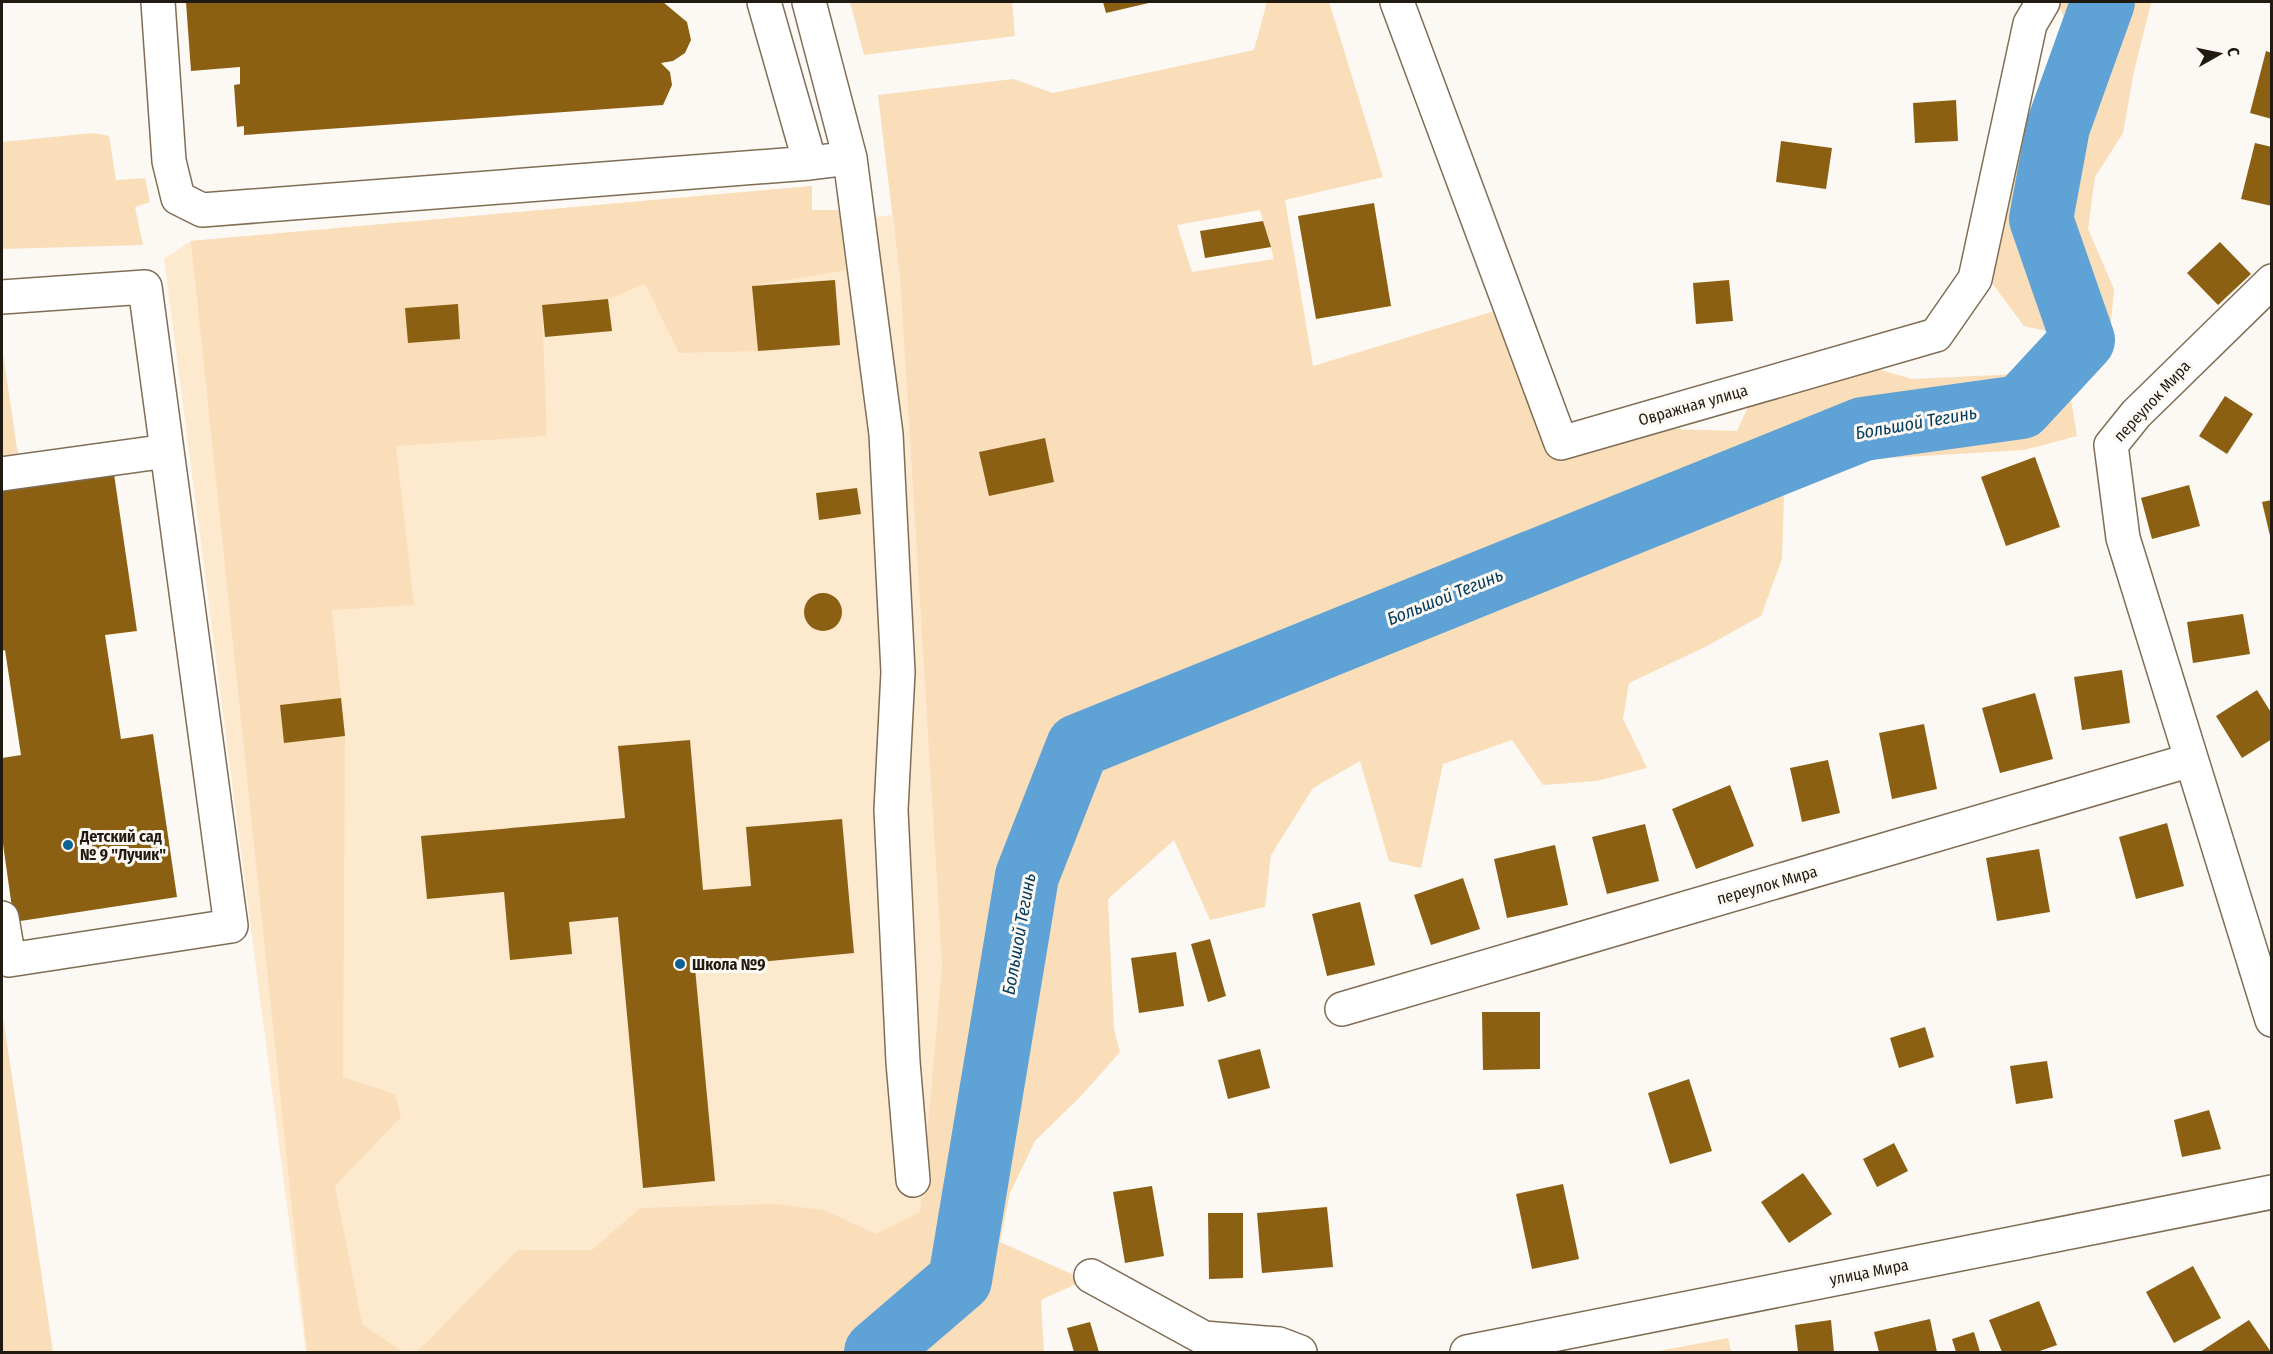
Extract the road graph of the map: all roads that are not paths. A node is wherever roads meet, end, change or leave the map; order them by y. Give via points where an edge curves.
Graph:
1 (158, 2) edge
2 (764, 2) edge
3 (809, 2) edge
4 (1397, 2) edge
5 (2043, 2) edge
6 (850, 158) junction
7 (810, 163) junction
8 (2271, 281) edge
9 (2, 297) edge
10 (167, 451) junction
11 (2, 474) edge
12 (2191, 760) junction
13 (2, 918) edge
14 (1342, 1009) dead end
15 (2271, 1020) edge
16 (913, 1180) dead end
17 (2271, 1192) edge
18 (1091, 1276) dead end
19 (1205, 1345) edge
20 (1300, 1353) edge
21 (1467, 1353) edge

1 - 7 street via 169,161 178,198 202,210
2 - 7 street
3 - 6 street
4 - 5 street, Овражная улица via 1561,443 1936,335 1975,279 2030,24
6 - 7 street
6 - 16 street via 886,434 898,672 891,810
8 - 12 street, переулок Мира via 2136,414 2112,445 2123,538
9 - 10 street via 146,287
10 - 11 street
10 - 13 street via 231,926 9,960
12 - 14 street, переулок Мира
12 - 15 street, переулок Мира
17 - 21 street, улица Мира
18 - 19 street
19 - 20 street via 1279,1344

